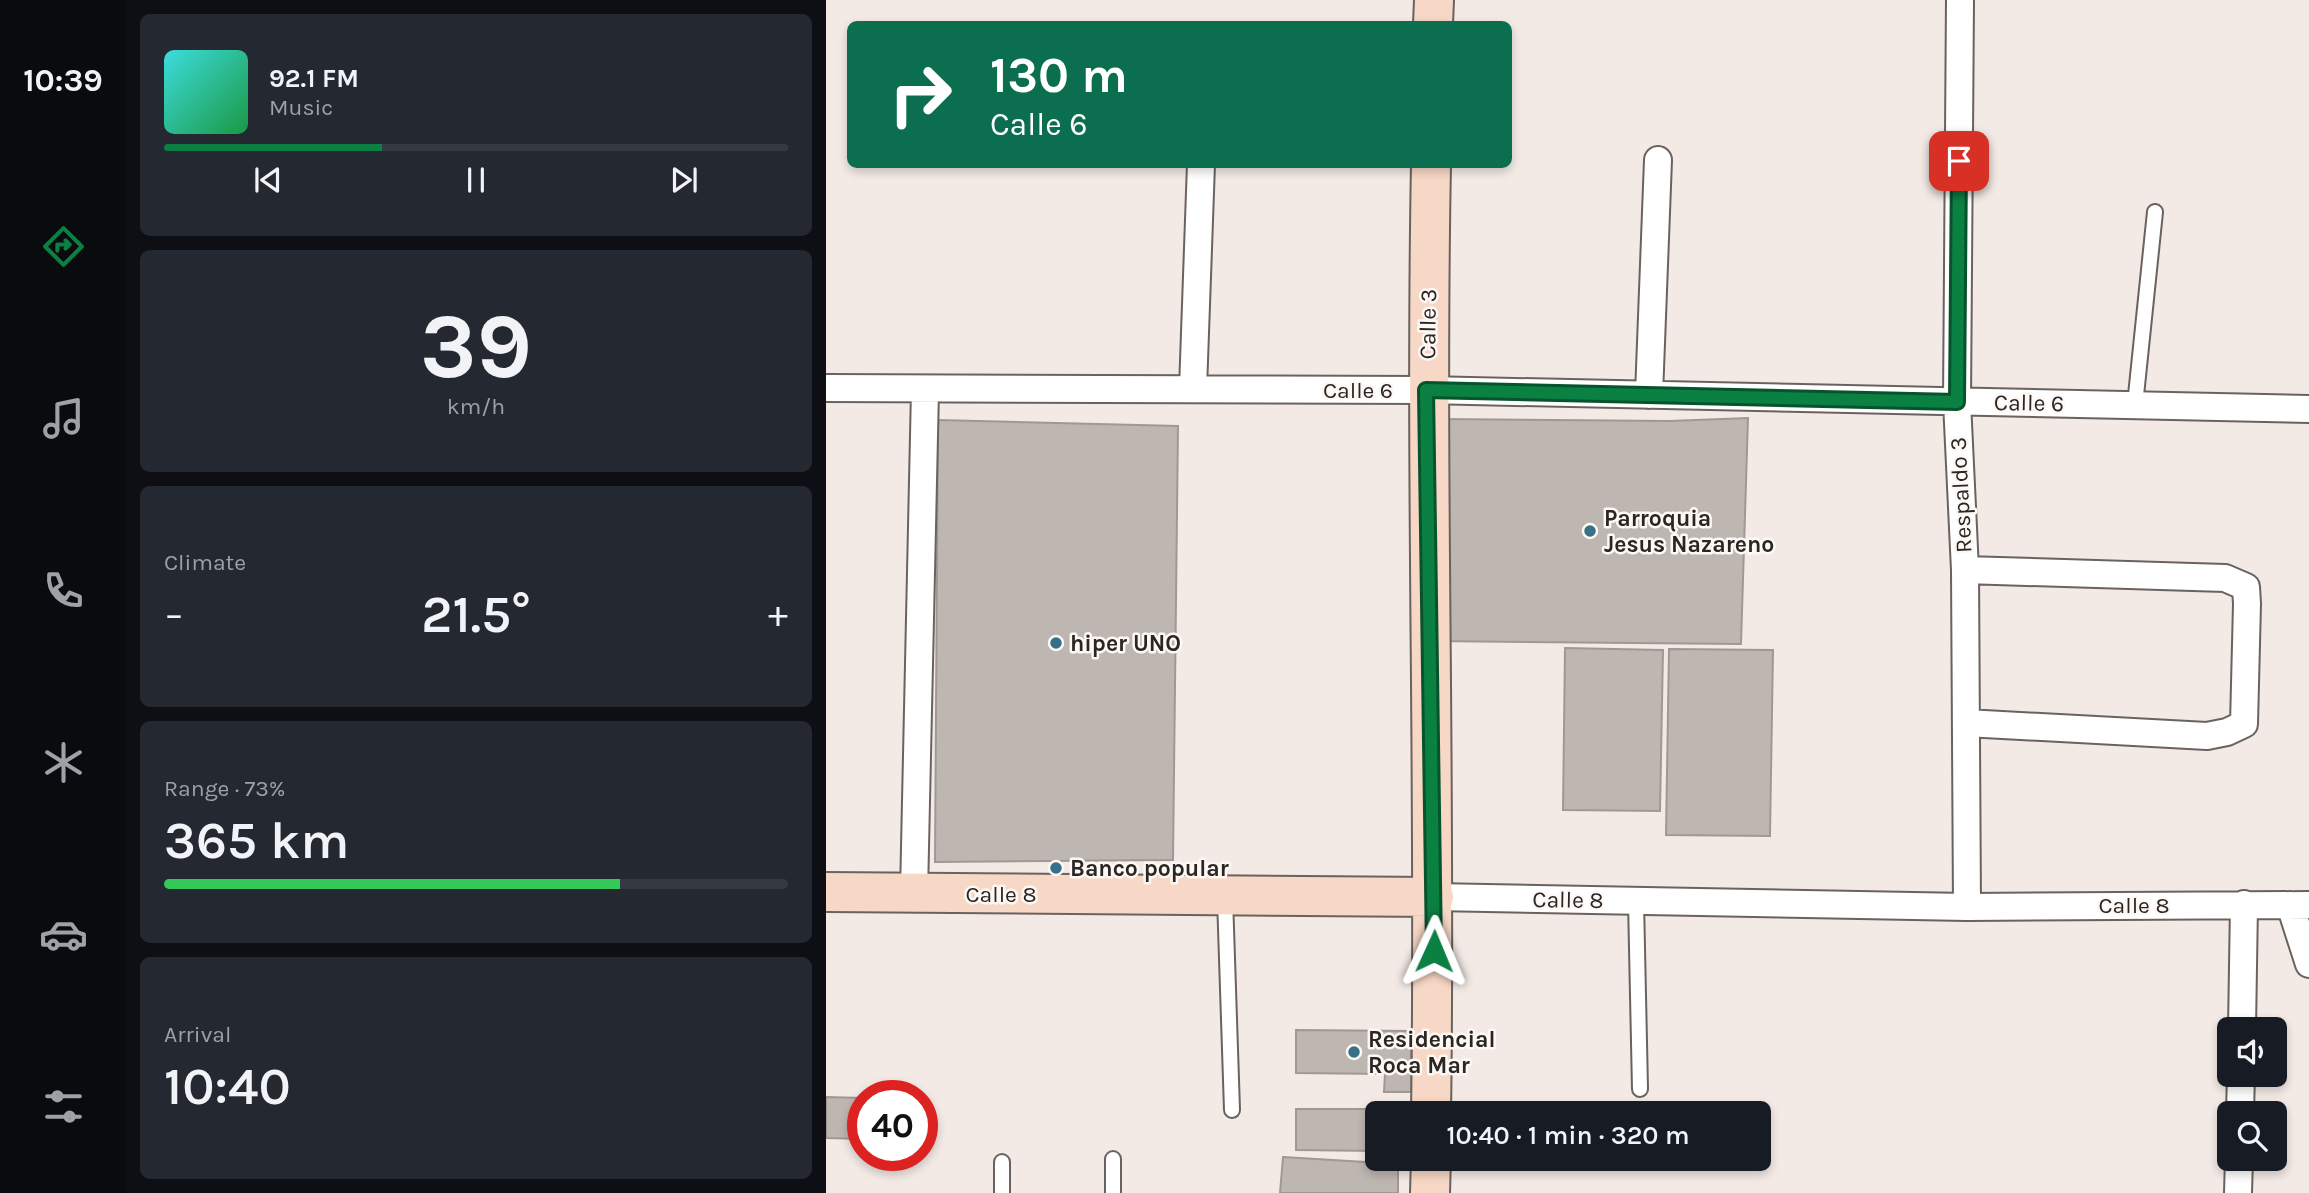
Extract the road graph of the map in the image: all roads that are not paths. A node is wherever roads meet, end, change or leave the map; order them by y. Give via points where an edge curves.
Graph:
1 (1434, 0) edge
2 (1960, 0) edge
3 (1433, 21) edge
4 (1658, 160) dead end
5 (1201, 168) edge
6 (1431, 168) edge
7 (2155, 212) dead end
8 (826, 388) edge
9 (1193, 389) junction
10 (925, 390) junction
11 (1426, 390) junction
12 (1649, 395) junction
13 (1957, 402) junction
14 (2135, 405) junction
15 (2309, 409) edge
16 (1965, 569) junction
17 (1966, 723) junction
18 (826, 892) edge
19 (914, 893) junction
20 (1225, 896) junction
21 (1434, 897) junction
22 (1636, 901) junction
23 (2244, 904) junction
24 (2299, 905) edge
25 (1967, 907) junction
26 (2309, 964) edge
27 (2242, 1017) edge
28 (1640, 1089) dead end
29 (1432, 1101) edge
30 (1232, 1110) dead end
31 (1113, 1159) dead end
32 (1002, 1161) dead end
33 (1431, 1171) edge
34 (2239, 1171) edge
35 (1002, 1193) edge
36 (1113, 1193) edge
37 (1430, 1193) edge
38 (2238, 1193) edge

1 - 3 street
2 - 13 street, Respaldo 3
4 - 12 street
5 - 9 street
6 - 11 street, Calle 3
7 - 14 lane
8 - 10 street, Calle 6
9 - 10 street, Calle 6
9 - 11 street, Calle 6
10 - 19 street
11 - 12 street, Calle 6
11 - 21 street, Calle 3
12 - 13 street, Calle 6
13 - 14 street, Calle 6
13 - 16 street, Respaldo 3
14 - 15 street, Calle 6
16 - 17 street, Respaldo 3
16 - 17 street via 2225,578 2246,587 2247,604 2244,724 2227,732 2207,736
17 - 25 street, Respaldo 3
18 - 19 street, Calle 8
19 - 20 street, Calle 8
20 - 21 street, Calle 8
20 - 30 lane
21 - 22 street, Calle 8
21 - 29 street, Calle 3
22 - 25 street, Calle 8
22 - 28 lane
23 - 24 street, Calle 8
23 - 25 street, Calle 8
23 - 27 street
24 - 26 street
31 - 36 lane
32 - 35 lane
33 - 37 street
34 - 38 street

